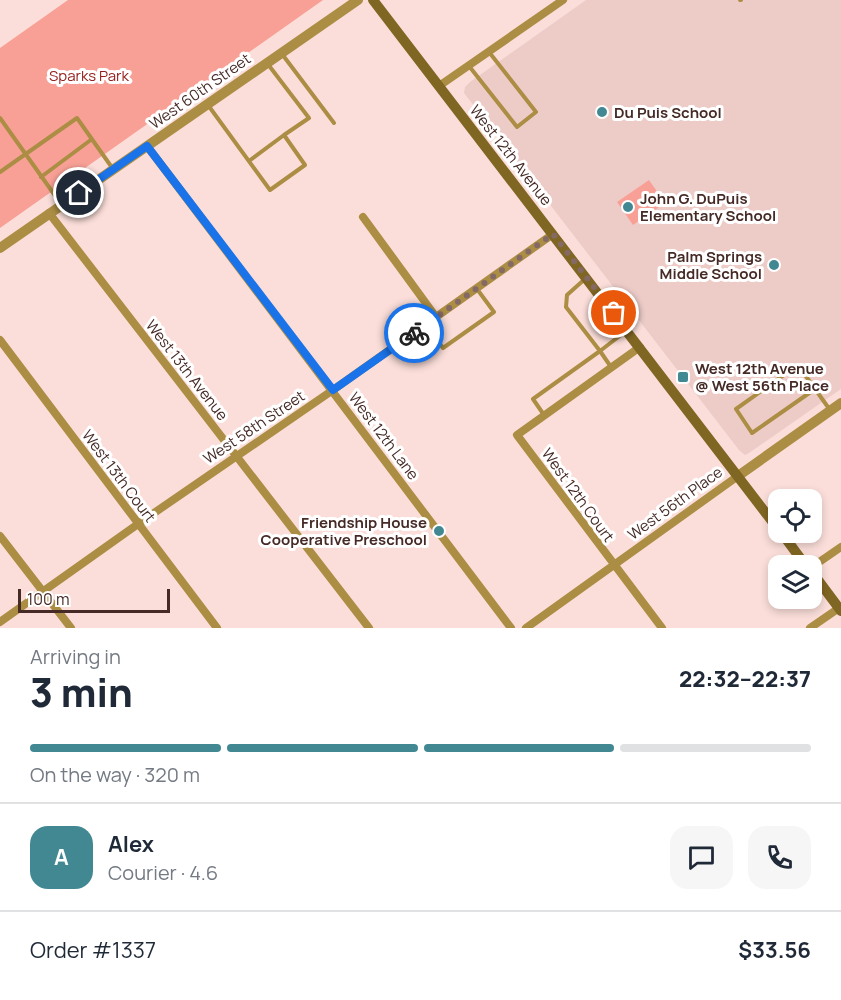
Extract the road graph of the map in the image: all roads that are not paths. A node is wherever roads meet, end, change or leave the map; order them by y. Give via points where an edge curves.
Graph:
1 (358, 0) edge
2 (373, 0) edge
3 (564, 0) edge
4 (489, 52) junction
5 (281, 53) junction
6 (267, 63) junction
7 (469, 65) junction
8 (439, 86) junction
9 (208, 104) junction
10 (0, 118) edge
11 (334, 123) dead end
12 (284, 135) junction
13 (92, 139) junction
14 (147, 146) junction
15 (25, 154) junction
16 (249, 161) junction
17 (113, 169) junction
18 (0, 172) edge
19 (41, 177) junction
20 (61, 205) junction
21 (49, 213) junction
22 (363, 218) dead end
23 (553, 234) junction
24 (0, 248) edge
25 (586, 278) junction
26 (476, 288) junction
27 (436, 317) junction
28 (426, 324) junction
29 (627, 330) junction
30 (0, 340) edge
31 (640, 347) junction
32 (600, 351) junction
33 (611, 367) junction
34 (815, 389) junction
35 (333, 390) junction
36 (841, 403) edge
37 (830, 411) junction
38 (544, 415) junction
39 (236, 456) junction
40 (738, 476) junction
41 (768, 515) edge
42 (138, 524) junction
43 (0, 536) edge
44 (841, 547) edge
45 (822, 560) edge
46 (614, 566) junction
47 (822, 585) edge
48 (43, 592) junction
49 (840, 609) edge
50 (0, 622) edge
51 (71, 628) edge
52 (218, 628) edge
53 (369, 628) edge
54 (511, 628) edge
55 (526, 628) edge
56 (662, 628) edge
57 (810, 628) edge

1 - 5 street, West 60th Street
2 - 8 main road, West 12th Avenue
3 - 4 street
4 - 7 street
4 - 7 lane via 536,112 517,127
5 - 6 street, West 60th Street
5 - 11 lane
6 - 9 street, West 60th Street
6 - 12 lane via 309,118
7 - 8 street
8 - 23 main road, West 12th Avenue
9 - 14 street, West 60th Street
9 - 16 lane
10 - 15 lane
12 - 16 lane
12 - 16 lane via 305,165 270,190
13 - 15 lane via 77,118
13 - 17 lane
13 - 19 lane
14 - 17 street, West 60th Street
14 - 35 street, West 12th Lane
15 - 18 lane
15 - 19 lane
17 - 20 street, West 60th Street
19 - 20 lane
20 - 21 street, West 60th Street
21 - 24 street, West 60th Street
21 - 39 street, West 13th Avenue
22 - 27 street
23 - 25 main road, West 12th Avenue
23 - 26 street, West 58th Street
25 - 29 main road, West 12th Avenue
25 - 32 lane via 567,295 567,307
26 - 27 street, West 58th Street
26 - 28 lane via 494,312 443,348
27 - 28 street, West 58th Street
28 - 35 street, West 58th Street
29 - 31 main road, West 12th Avenue
29 - 32 lane
30 - 42 street, West 13th Court
31 - 33 street
31 - 40 main road, West 12th Avenue
32 - 33 lane
32 - 38 lane via 533,399
33 - 38 street
34 - 34 lane via 798,365 736,409 752,433
34 - 37 lane
35 - 39 street, West 58th Street
35 - 54 street, West 12th Lane
36 - 37 street, West 56th Place
37 - 40 street, West 56th Place
38 - 46 street, West 12th Court via 518,435
39 - 42 street, West 58th Street
39 - 53 street, West 13th Avenue
40 - 41 main road, West 12th Avenue
40 - 46 street, West 56th Place
42 - 48 street, West 58th Street
42 - 52 street, West 13th Court
43 - 48 street
44 - 45 street
46 - 55 street, West 56th Place
46 - 56 street, West 12th Court
47 - 49 main road
48 - 50 street, West 58th Street
48 - 51 street
49 - 57 street

